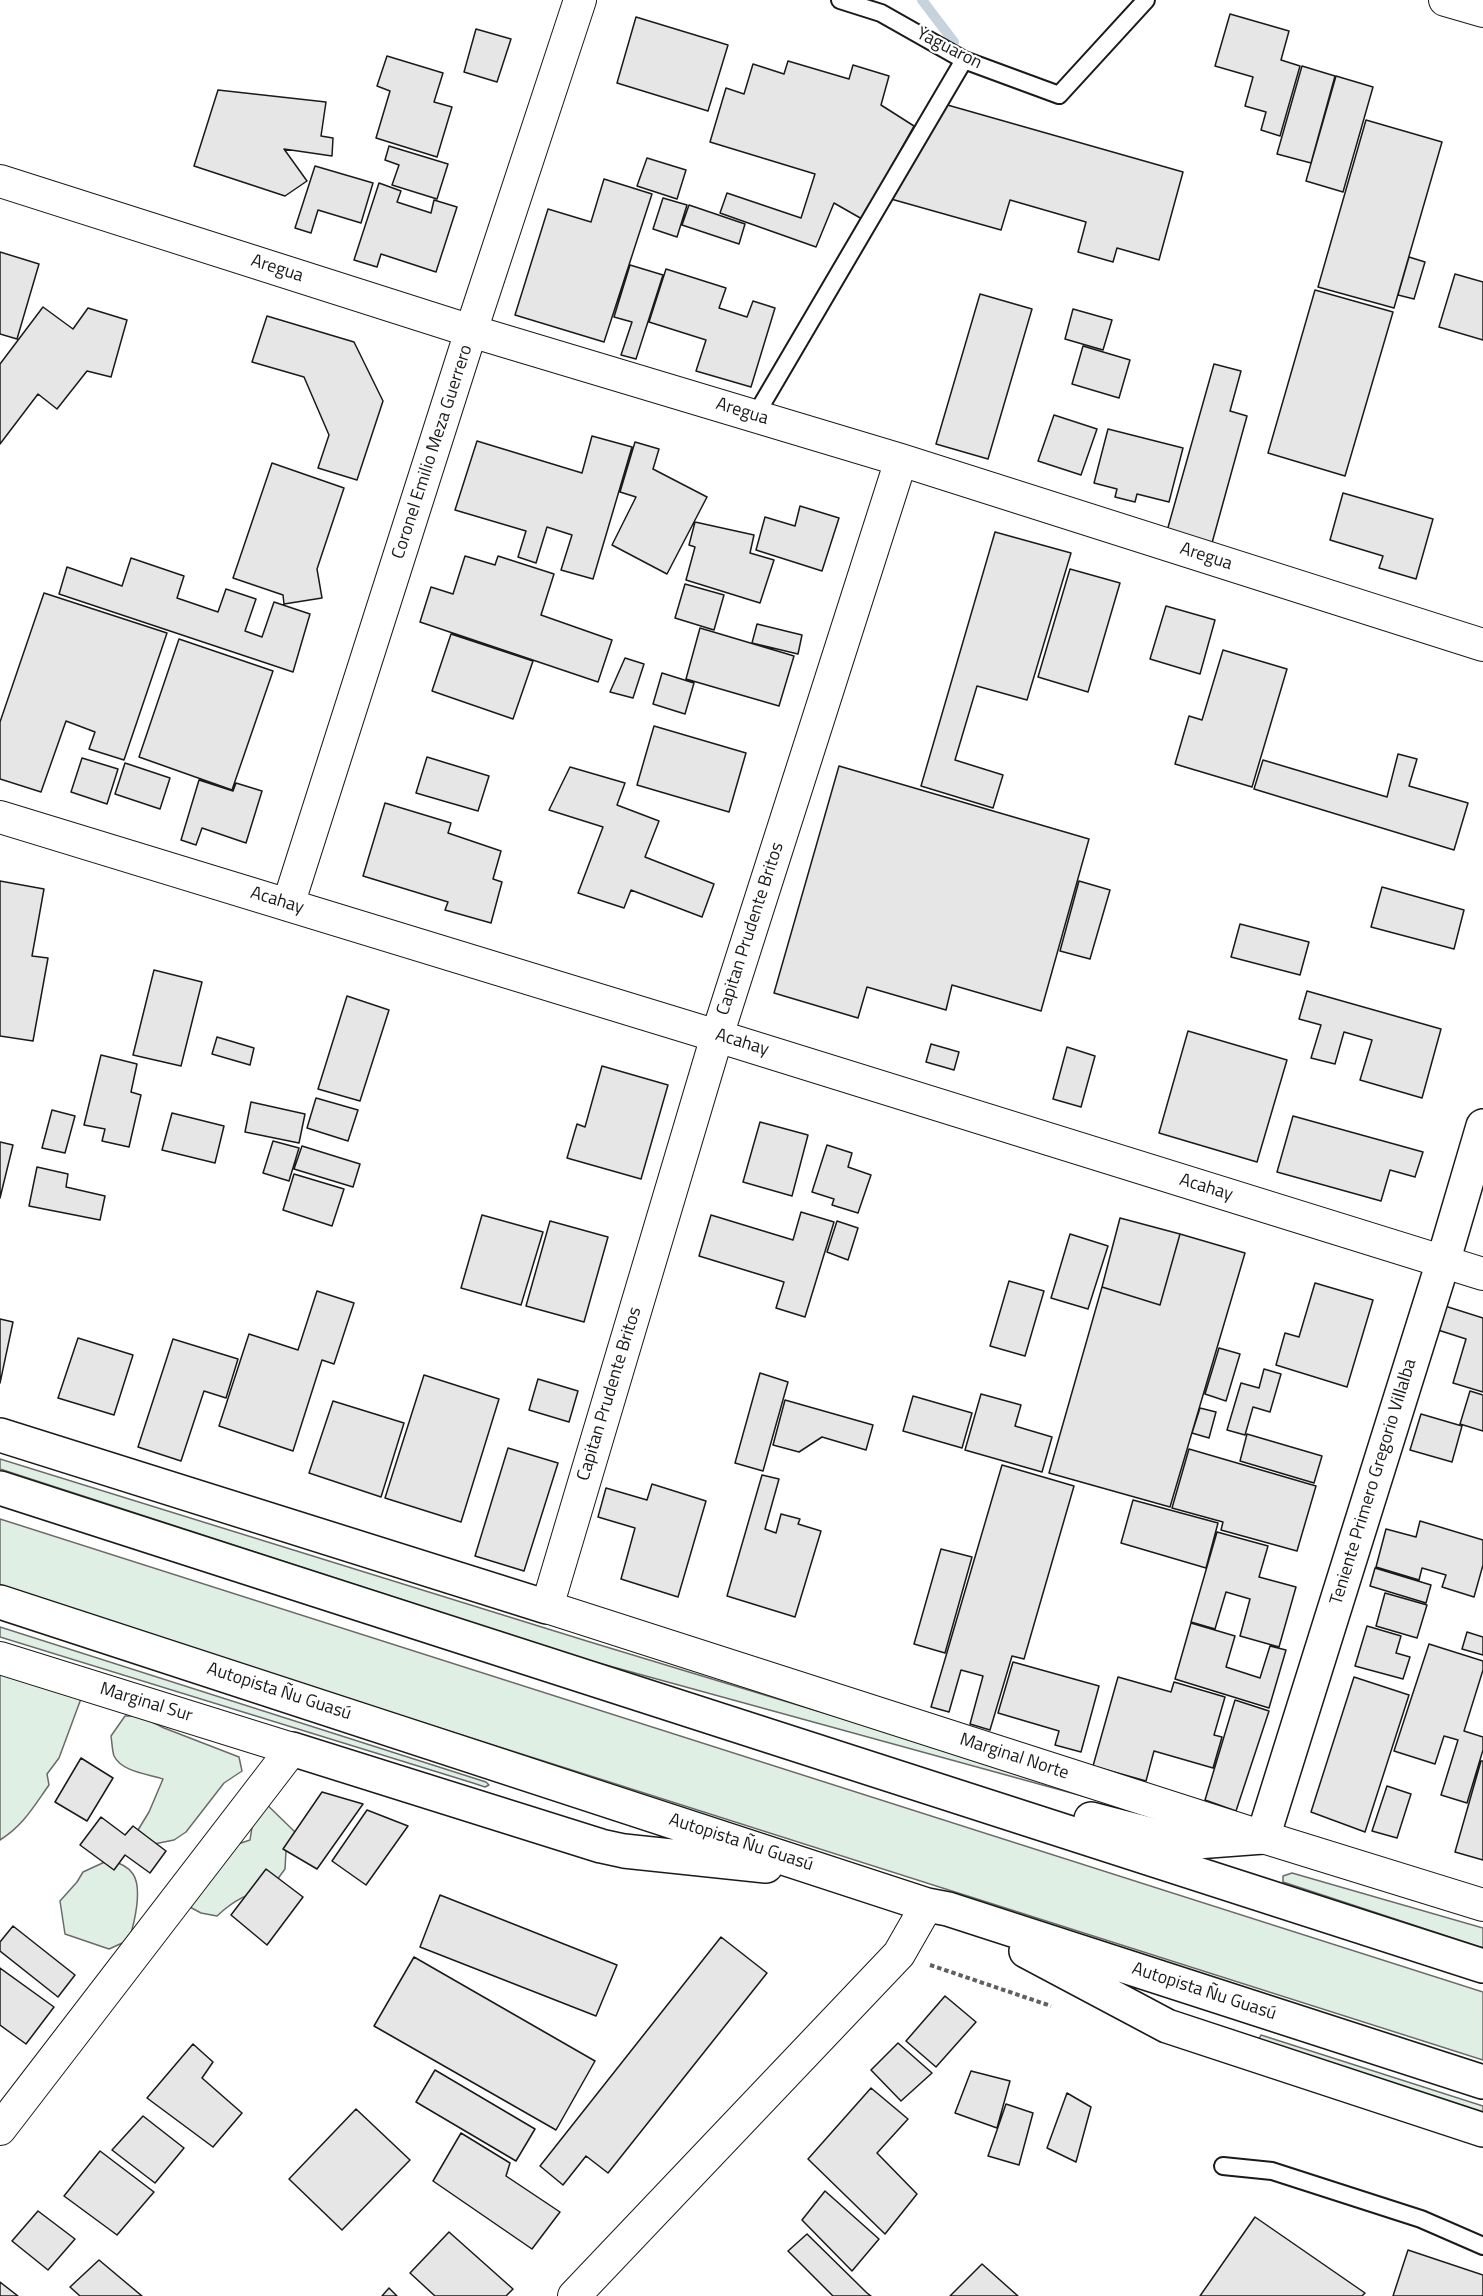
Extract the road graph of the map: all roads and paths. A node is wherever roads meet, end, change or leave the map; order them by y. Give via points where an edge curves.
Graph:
1 (580, 0) edge
2 (840, 0) edge
3 (1146, 0) edge
4 (1445, 0) edge
5 (1483, 11) edge
6 (964, 60) junction
7 (0, 181) edge
8 (471, 331) junction
9 (755, 416) junction
10 (901, 460) junction
11 (1483, 645) edge
12 (0, 817) edge
13 (288, 905) junction
14 (717, 1036) junction
15 (1483, 1126) edge
16 (1443, 1262) junction
17 (1483, 1274) edge
18 (0, 1435) edge
19 (0, 1488) edge
20 (0, 1602) edge
21 (547, 1607) junction
22 (0, 1658) edge
23 (723, 1723) junction
24 (292, 1749) junction
25 (1263, 1837) junction
26 (829, 1872) junction
27 (1483, 1905) edge
28 (938, 1907) junction
29 (1483, 1966) edge
30 (1483, 2082) edge
31 (0, 2129) edge
32 (1483, 2130) edge
33 (1223, 2166) dead end
34 (1483, 2246) edge
35 (574, 2296) edge

1 - 8 street, Coronel Emilio Meza Guerrero
2 - 6 lane, Yaguaron via 881,13
3 - 6 lane, Yaguaron via 1059,95
4 - 5 street
6 - 9 lane
7 - 8 street, Aregua
8 - 9 street, Aregua
8 - 13 street, Coronel Emilio Meza Guerrero
9 - 10 street, Aregua
10 - 11 street, Aregua
10 - 14 street, Capitan Prudente Britos
12 - 13 street, Acahay
13 - 14 street, Acahay
14 - 16 street, Acahay
14 - 21 street, Capitan Prudente Britos
15 - 16 main road, Teniente Primero Gregorio Villalba
16 - 17 street, Acahay
16 - 25 main road, Teniente Primero Gregorio Villalba
18 - 21 main road
19 - 23 main road
20 - 26 main road, Autopista Ñu Guasú
21 - 25 street, Marginal Norte
22 - 24 street, Marginal Sur
23 - 25 main road via 1183,1843
23 - 29 main road
24 - 26 main road via 601,1846
24 - 31 street
25 - 27 street, Marginal Norte
26 - 28 main road, Autopista Ñu Guasú
28 - 30 main road, Autopista Ñu Guasú
28 - 32 main road via 1167,2026
28 - 35 street via 899,1954
33 - 34 lane via 1272,2171 1420,2219

